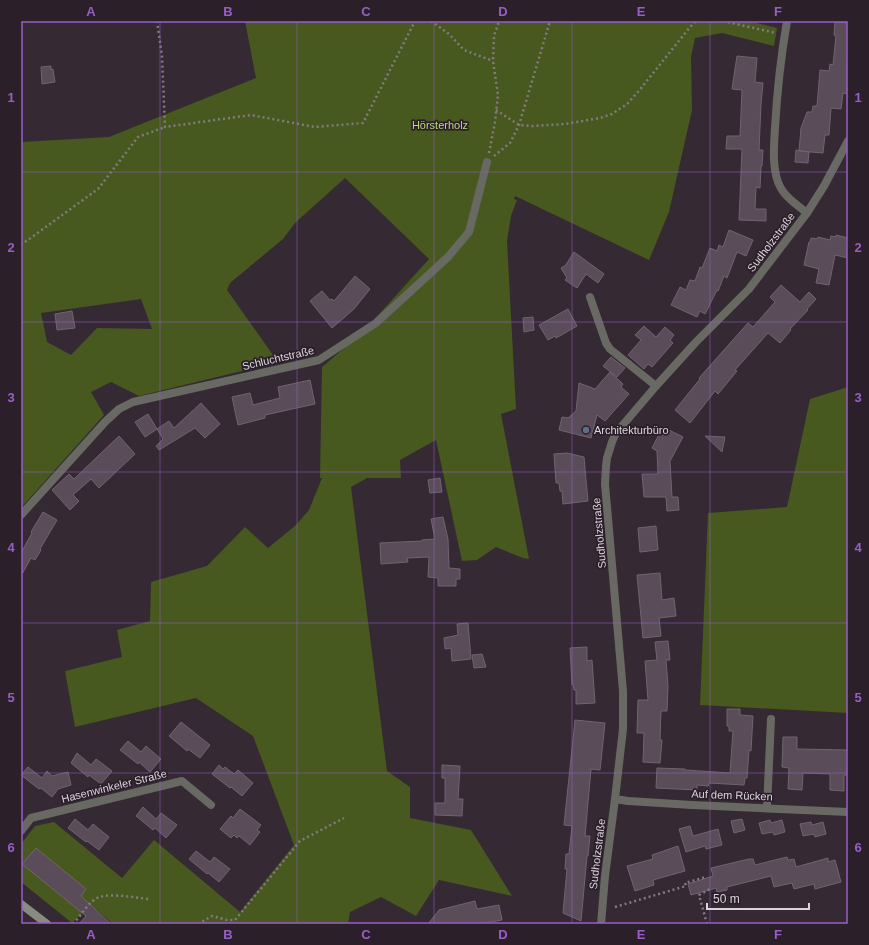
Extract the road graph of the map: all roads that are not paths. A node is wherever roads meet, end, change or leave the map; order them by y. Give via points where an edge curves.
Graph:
1 (787, 21) edge
2 (848, 141) edge
3 (487, 162) road end
4 (807, 213) junction
5 (590, 297) dead end
6 (656, 386) junction
7 (21, 515) edge
8 (771, 719) dead end
9 (615, 799) junction
10 (211, 805) dead end
11 (767, 808) junction
12 (848, 812) edge
13 (21, 831) edge
14 (21, 904) edge
15 (47, 924) edge
16 (602, 924) edge

1 - 4 street, Sudholzstraße via 776,114 774,166 784,194
2 - 4 street, Sudholzstraße
3 - 7 street, Schluchtstraße via 469,232 448,257 376,323 319,360 133,402 119,409
4 - 6 street, Sudholzstraße via 749,289
5 - 6 street via 610,349
6 - 9 street, Sudholzstraße via 615,435 606,466 605,484 623,691 623,729
8 - 11 street
9 - 11 street, Auf dem Rücken
9 - 16 street, Sudholzstraße
10 - 13 street, Hasenwinkeler Straße via 182,781 31,818
11 - 12 street, Auf dem Rücken
14 - 15 street

